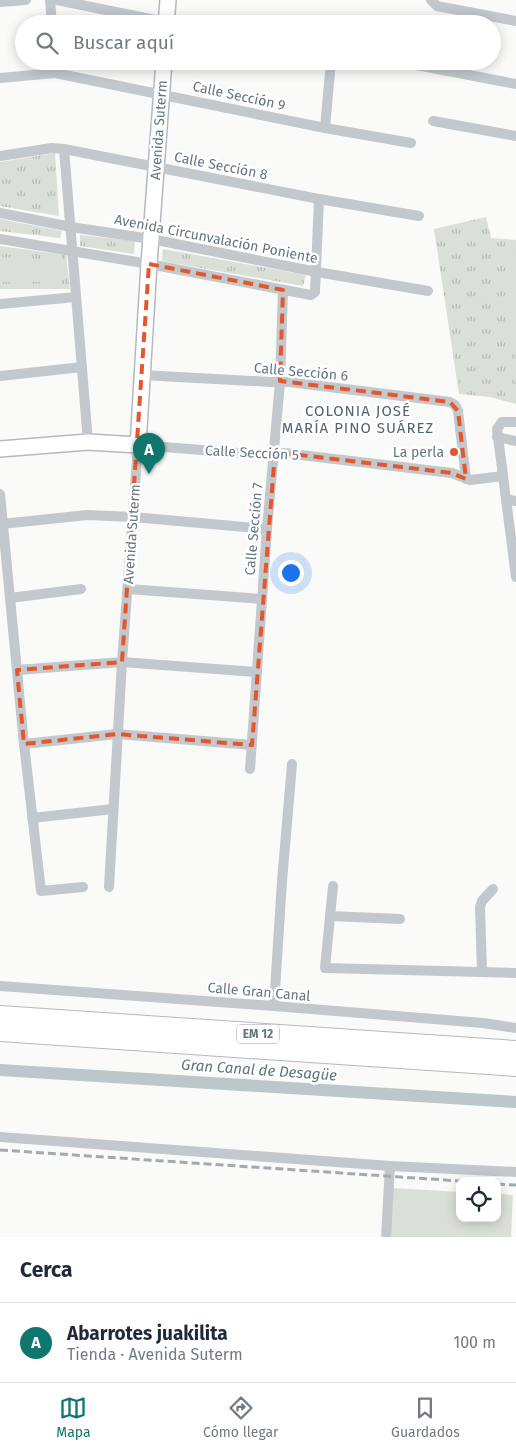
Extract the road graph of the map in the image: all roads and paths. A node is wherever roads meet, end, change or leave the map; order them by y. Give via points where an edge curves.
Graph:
1 (26, 0) edge
2 (50, 0) edge
3 (57, 0) edge
4 (168, 0) edge
5 (431, 1) edge
6 (0, 2) edge
7 (51, 15) edge
8 (130, 15) edge
9 (169, 15) edge
10 (484, 15) edge
11 (501, 18) edge
12 (516, 21) edge
13 (55, 70) edge
14 (163, 70) edge
15 (330, 70) edge
16 (443, 70) edge
17 (55, 73) junction
18 (0, 78) edge
19 (516, 84) edge
20 (161, 94) junction
21 (434, 121) dead end
22 (325, 128) junction
23 (516, 136) edge
24 (411, 143) dead end
25 (64, 149) junction
26 (0, 156) edge
27 (156, 167) junction
28 (319, 199) junction
29 (0, 213) edge
30 (419, 216) dead end
31 (71, 227) junction
32 (0, 239) edge
33 (151, 239) junction
34 (74, 252) junction
35 (149, 264) junction
36 (317, 272) junction
37 (283, 290) junction
38 (428, 291) dead end
39 (76, 297) junction
40 (0, 304) edge
41 (82, 367) junction
42 (142, 375) junction
43 (0, 376) edge
44 (280, 382) junction
45 (516, 422) edge
46 (497, 437) junction
47 (516, 441) edge
48 (88, 442) junction
49 (138, 445) junction
50 (0, 449) edge
51 (275, 454) junction
52 (503, 476) junction
53 (466, 479) junction
54 (0, 494) edge
55 (511, 500) edge
56 (133, 517) junction
57 (2, 524) junction
58 (267, 530) junction
59 (516, 573) edge
60 (82, 589) dead end
61 (128, 590) junction
62 (10, 598) junction
63 (262, 599) junction
64 (122, 662) junction
65 (17, 670) junction
66 (257, 672) junction
67 (117, 734) junction
68 (24, 744) junction
69 (252, 745) junction
70 (292, 764) dead end
71 (250, 769) dead end
72 (113, 809) junction
73 (32, 818) junction
74 (333, 886) dead end
75 (83, 887) dead end
76 (109, 887) dead end
77 (493, 889) dead end
78 (330, 916) junction
79 (400, 919) dead end
80 (482, 972) junction
81 (516, 973) edge
82 (0, 986) edge
83 (274, 1006) junction
84 (0, 1016) edge
85 (516, 1028) edge
86 (0, 1031) edge
87 (516, 1051) edge
88 (516, 1066) edge
89 (0, 1137) edge
90 (390, 1166) junction
91 (516, 1172) edge
92 (386, 1237) edge

1 - 6 street
2 - 7 street
3 - 8 street
4 - 9 street
5 - 10 street via 437,6
11 - 12 street
13 - 17 street
14 - 20 street, Avenida Suterm
15 - 22 street
16 - 19 street
17 - 18 street, Calle Sección 9
17 - 20 street, Calle Sección 9
20 - 22 street, Calle Sección 9
20 - 27 street, Avenida Suterm
21 - 23 street
22 - 24 street, Calle Sección 9
25 - 26 street, Calle Sección 8
25 - 27 street, Calle Sección 8
25 - 31 street
27 - 28 street, Calle Sección 8
27 - 33 street, Avenida Suterm
28 - 30 street, Calle Sección 8
28 - 36 street
29 - 31 street, Avenida Circunvalación Poniente
31 - 33 street, Avenida Circunvalación Poniente
31 - 34 street
32 - 34 street
33 - 35 street, Avenida Suterm
33 - 36 street, Avenida Circunvalación Poniente
34 - 35 street
34 - 39 street
35 - 37 street
35 - 42 street, Avenida Suterm
36 - 37 street via 313,294
36 - 38 street, Avenida Circunvalación Poniente
37 - 44 street, Calle Sección 7
39 - 40 street
39 - 41 street
41 - 43 street
41 - 48 street
42 - 44 street, Calle Sección 6
42 - 49 street, Avenida Suterm
44 - 51 street, Calle Sección 7
44 - 53 street, Calle Sección 6 via 450,402 458,411
45 - 46 street via 499,423
46 - 47 street
46 - 52 street
48 - 49 street, Calle Sección 5
48 - 50 street, Calle Sección 5
49 - 51 street, Calle Sección 5
49 - 56 street, Avenida Suterm
51 - 53 street, Calle Sección 5 via 452,474
51 - 58 street, Calle Sección 7
52 - 53 street, Calle Sección 5
52 - 55 street
54 - 57 street
55 - 59 street
56 - 57 street via 87,515
56 - 58 street
56 - 61 street, Avenida Suterm
57 - 62 street
58 - 63 street, Calle Sección 7
60 - 62 street
61 - 63 street
61 - 64 street, Avenida Suterm
62 - 65 street
63 - 66 street, Calle Sección 7
64 - 65 street
64 - 66 street
64 - 67 street, Avenida Suterm
65 - 68 street
66 - 69 street, Calle Sección 7
67 - 68 street
67 - 69 street
67 - 72 street, Avenida Suterm
68 - 73 street
69 - 71 street, Calle Sección 7
70 - 83 street
72 - 73 street
72 - 76 street, Avenida Suterm
73 - 75 street via 41,891
74 - 78 street
77 - 80 street via 480,907
78 - 79 street
78 - 80 street via 325,968
80 - 81 street
82 - 83 street, Calle Gran Canal
83 - 85 street, Calle Gran Canal
84 - 87 highway, EM 12
86 - 88 highway, EM 12
89 - 90 street
90 - 91 street
90 - 92 street

